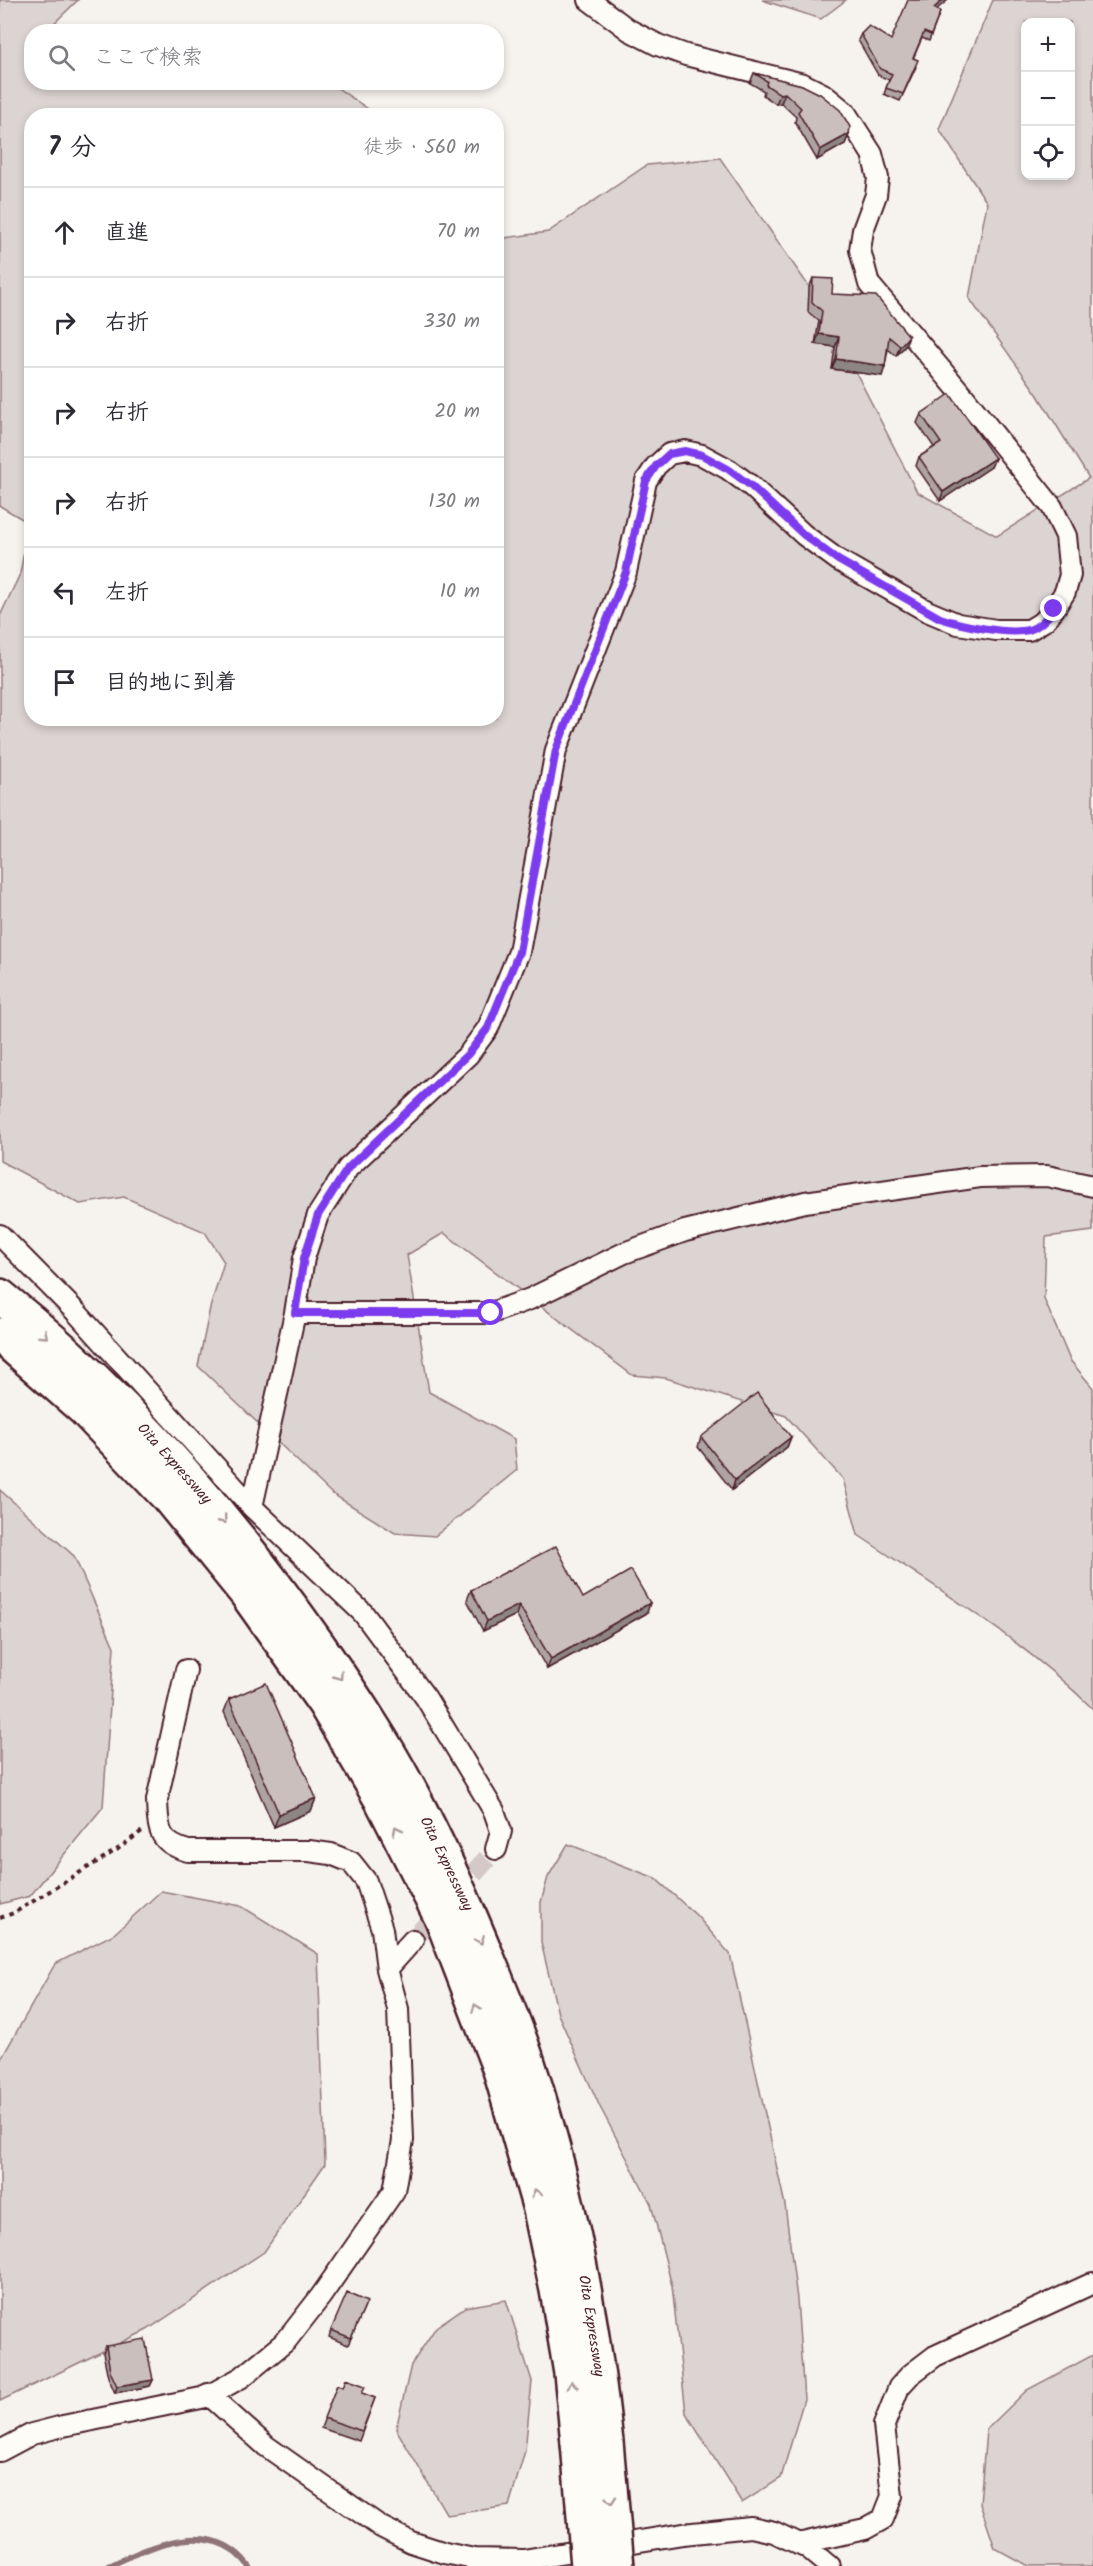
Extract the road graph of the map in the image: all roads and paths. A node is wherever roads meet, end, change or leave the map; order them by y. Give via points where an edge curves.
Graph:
1 (589, 0) edge
2 (1093, 1186) edge
3 (0, 1235) edge
4 (0, 1296) edge
5 (295, 1313) junction
6 (0, 1335) edge
7 (252, 1507) junction
8 (186, 1670) dead end
9 (158, 1820) junction
10 (496, 1849) tunnel mouth
11 (0, 1918) edge
12 (413, 1940) tunnel mouth
13 (387, 1969) junction
14 (1093, 2283) edge
15 (208, 2394) junction
16 (592, 2442) junction
17 (0, 2451) edge
18 (798, 2544) junction
19 (588, 2566) edge
20 (617, 2566) edge
21 (829, 2566) edge

1 - 5 street via 629,30 658,45 803,84 845,112 872,154 878,178 860,250 869,284 1052,507 1066,536 1070,575 1054,609 1029,630 958,624 927,611 838,560 751,486 702,455 685,451 669,454 656,466 646,481 626,572 556,750 519,952 488,1028 468,1054 348,1168 318,1215 304,1258
2 - 5 street via 1047,1176 980,1177 805,1202 685,1232 624,1252 530,1299 491,1313
3 - 7 street via 77,1313
4 -> 16 highway, Oita Expressway via 106,1389 195,1485 271,1577 408,1786 466,1905 528,2060 568,2202 597,2360
5 - 7 street
16 -> 6 highway, Oita Expressway via 570,2373 540,2209 500,2070 442,1919 381,1799 325,1704 246,1593 168,1497 84,1408
7 - 10 street via 363,1613 402,1663 494,1812 501,1831
8 - 9 street via 157,1800
9 - 11 path via 118,1849
9 - 13 street via 165,1842 188,1851 309,1851 351,1862 366,1881 382,1929
12 - 13 street
13 - 15 street via 398,2009 403,2140 394,2191 286,2341 242,2377
14 - 18 street via 935,2356 910,2375 899,2387 884,2425 892,2496 883,2519 865,2529
15 - 17 street via 32,2434
15 - 18 street via 266,2446 381,2527 445,2553 474,2559 523,2560 751,2527 774,2532
16 - 19 highway, Oita Expressway, bridge
16 -> 20 highway, Oita Expressway, bridge
18 - 21 street

